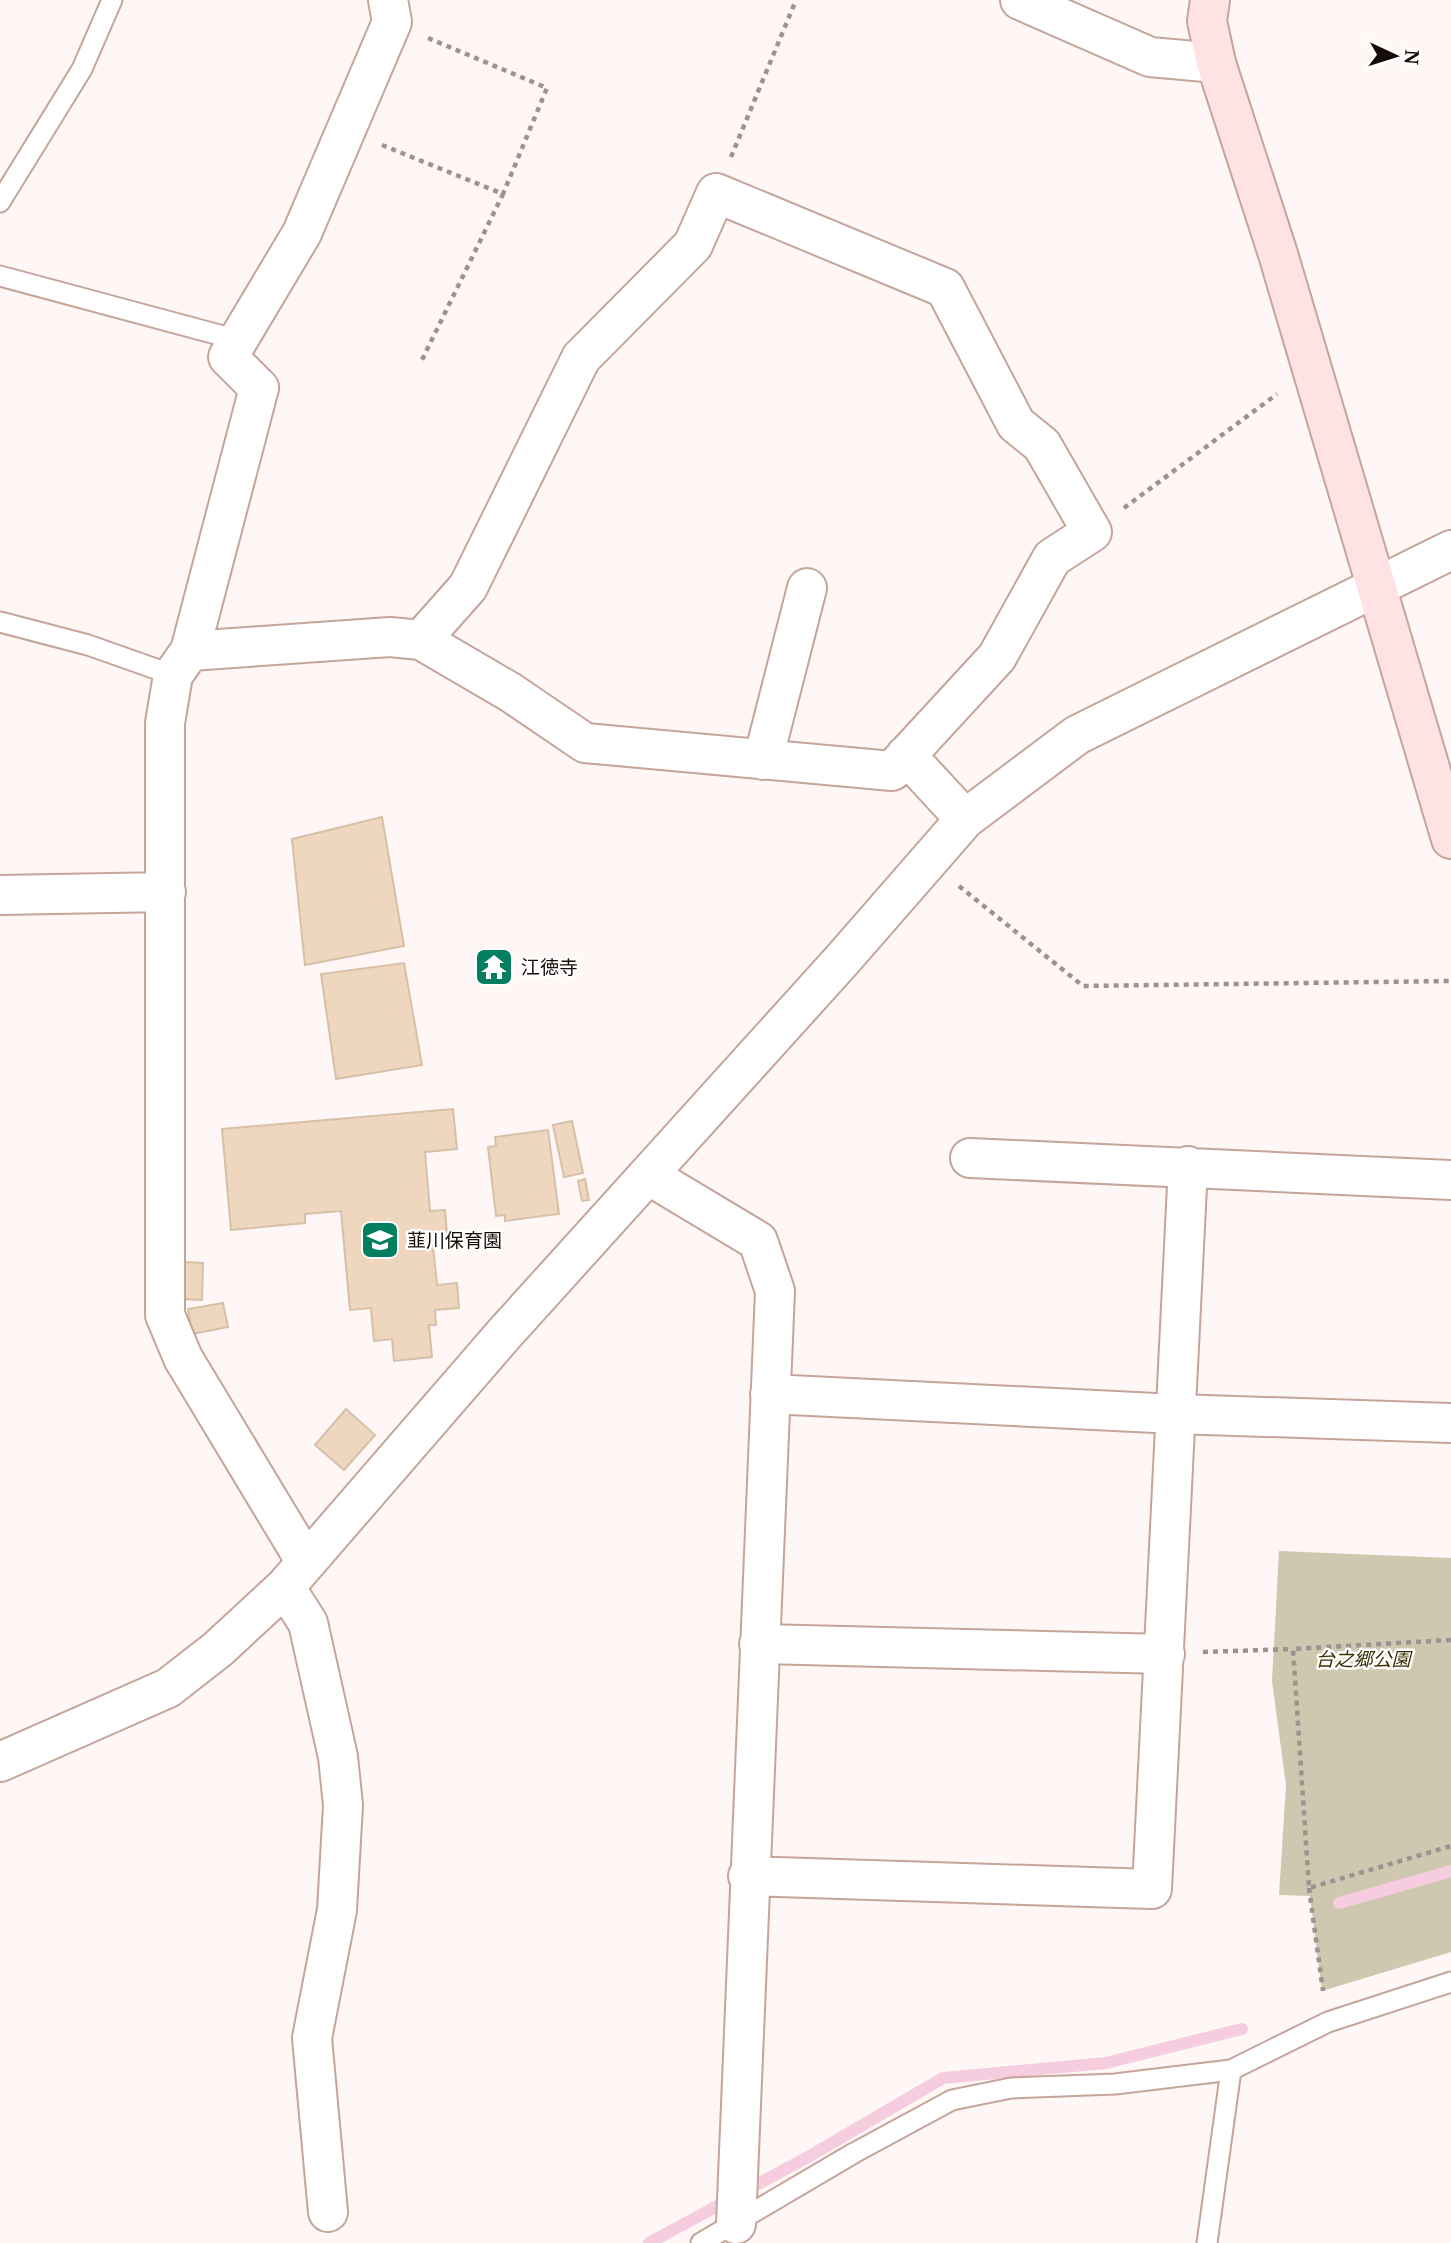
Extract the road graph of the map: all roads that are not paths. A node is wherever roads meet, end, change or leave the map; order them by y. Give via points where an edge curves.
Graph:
1 (112, 0) edge
2 (1020, 0) edge
3 (1210, 0) edge
4 (390, 11) edge
5 (1216, 62) junction
6 (0, 202) edge
7 (0, 276) edge
8 (238, 340) junction
9 (1451, 550) edge
10 (807, 588) dead end
11 (1376, 588) junction
12 (0, 622) edge
13 (421, 640) junction
14 (182, 663) junction
15 (906, 755) junction
16 (763, 760) junction
17 (965, 819) junction
18 (1451, 839) edge
19 (166, 892) junction
20 (0, 895) edge
21 (970, 1158) dead end
22 (1188, 1166) junction
23 (648, 1175) junction
24 (1451, 1180) edge
25 (770, 1394) junction
26 (1176, 1414) junction
27 (1451, 1423) edge
28 (295, 1574) junction
29 (759, 1644) junction
30 (1165, 1654) junction
31 (0, 1762) edge
32 (748, 1876) junction
33 (1451, 1982) edge
34 (1231, 2070) junction
35 (328, 2212) dead end
36 (736, 2224) junction
37 (701, 2243) edge
38 (1207, 2243) edge

1 - 6 lane via 82,69
2 - 5 street via 1150,57
3 - 5 street via 1207,21
4 - 8 street via 302,233
5 - 11 street
7 - 8 lane
8 - 14 street via 228,357 259,388
9 - 11 street
10 - 16 street
11 - 17 street via 1077,735
11 - 18 street
12 - 14 lane
13 - 14 street via 390,637
13 - 15 street via 468,587 581,358 693,245 716,193 945,288 1016,424 1042,445 1091,532 1052,558 997,657
13 - 16 street via 585,743
14 - 19 street via 165,723
15 - 16 street via 892,771
15 - 17 street
17 - 23 street
19 - 20 street
19 - 28 street via 165,1315
21 - 22 street
22 - 24 street
22 - 26 street
23 - 25 street via 758,1241 775,1291
23 - 28 street
25 - 26 street
25 - 29 street
26 - 27 street
26 - 30 street
28 - 31 street via 218,1649 167,1688
28 - 35 street via 338,1757 342,1805 337,1910 313,2038
29 - 30 street
29 - 32 street
30 - 32 street via 1152,1889
32 - 36 street
33 - 34 lane via 1328,2022
34 - 36 lane via 1115,2084 1011,2088 952,2100
34 - 38 lane
36 - 37 lane

